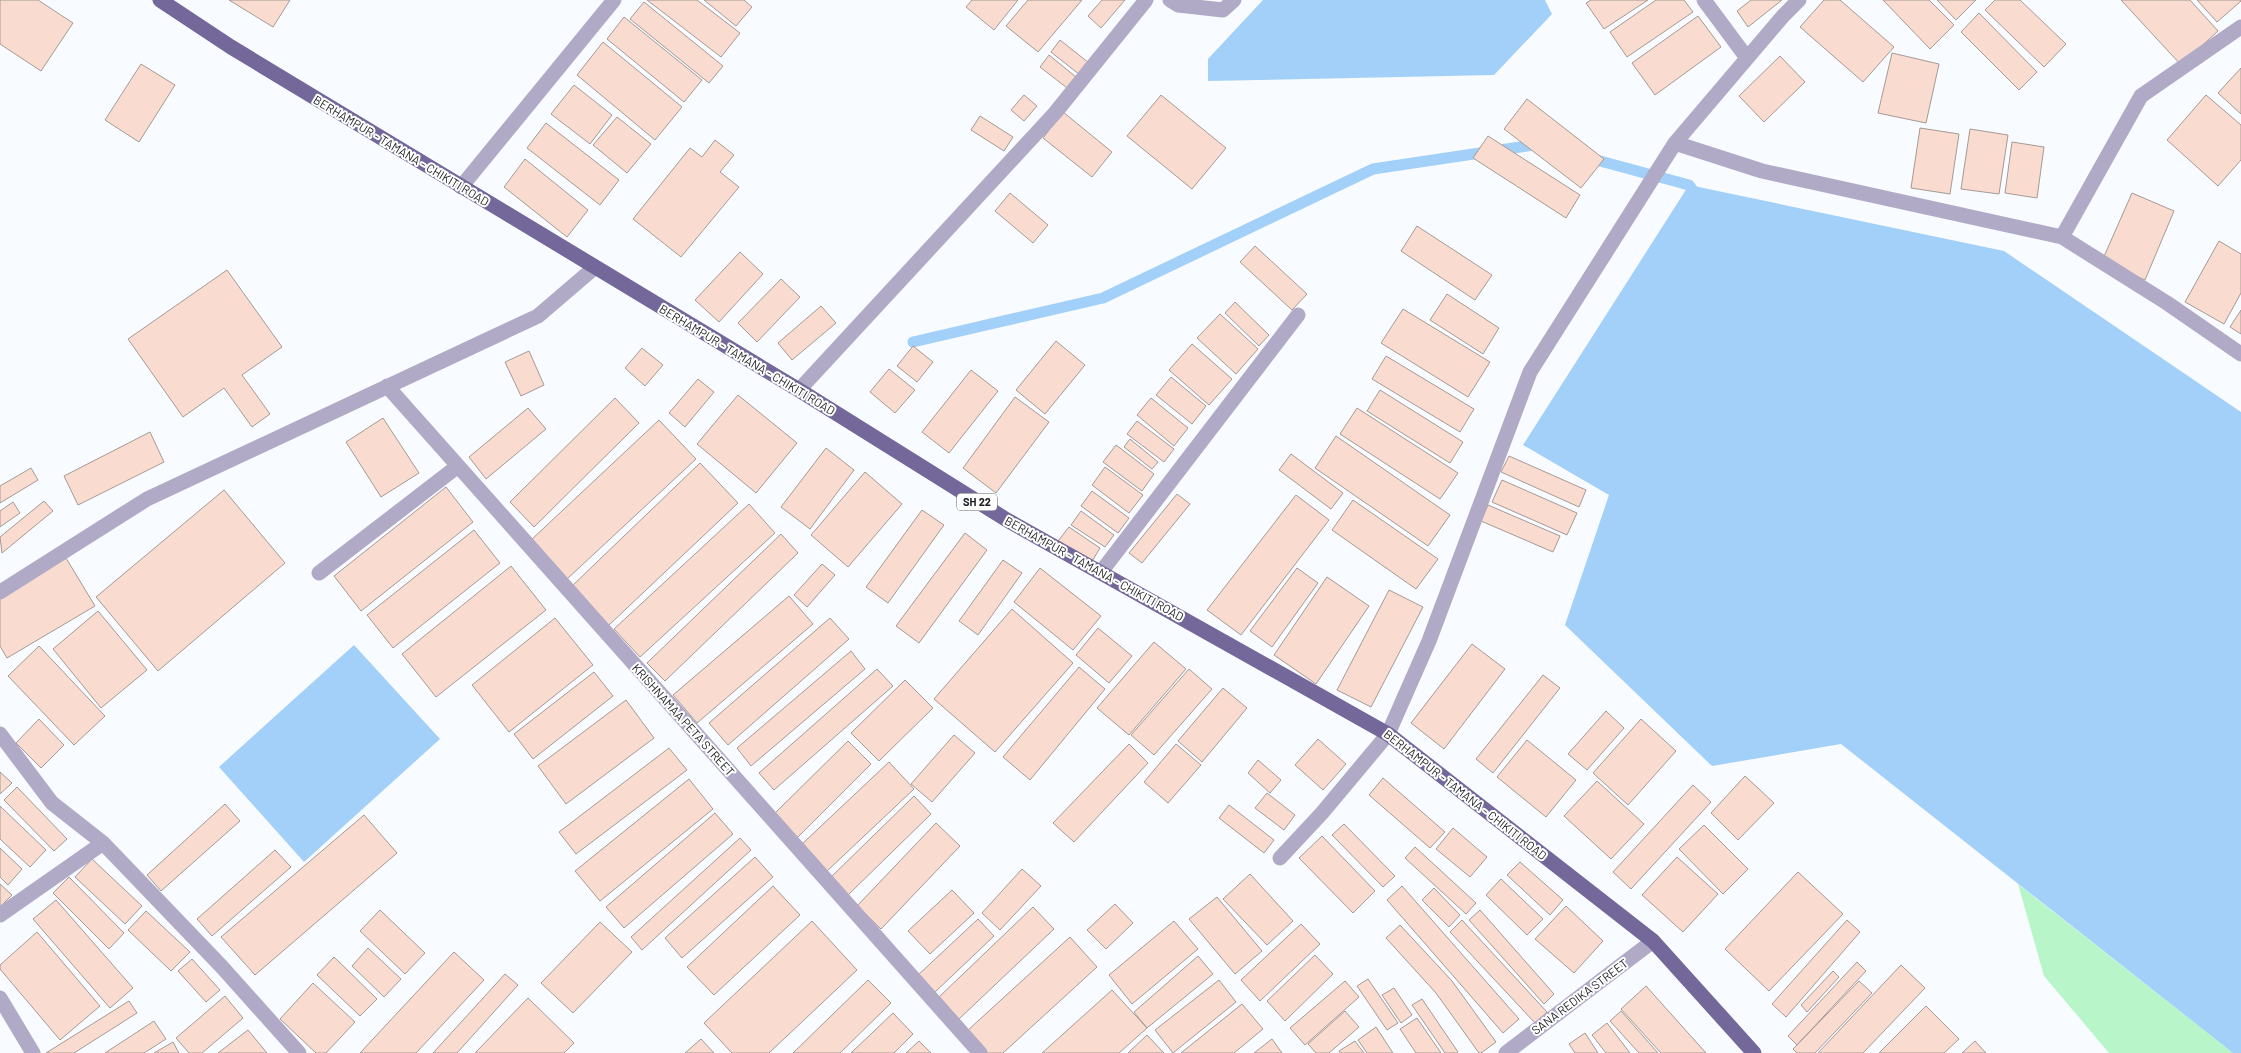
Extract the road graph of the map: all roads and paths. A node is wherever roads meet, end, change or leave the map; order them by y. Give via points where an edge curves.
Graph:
1 (160, 0) edge
2 (614, 0) edge
3 (1146, 0) edge
4 (1170, 0) edge
5 (1234, 0) edge
6 (1704, 0) edge
7 (1799, 0) edge
8 (2241, 27) edge
9 (1747, 58) junction
10 (1675, 143) junction
11 (461, 187) junction
12 (2062, 237) junction
13 (594, 268) junction
14 (1298, 315) dead end
15 (2241, 354) edge
16 (387, 386) junction
17 (799, 390) junction
18 (458, 466) junction
19 (1101, 572) junction
20 (319, 573) dead end
21 (0, 592) edge
22 (0, 734) edge
23 (1388, 734) junction
24 (103, 843) junction
25 (1280, 858) dead end
26 (0, 915) edge
27 (1653, 941) junction
28 (0, 998) edge
29 (32, 1053) edge
30 (299, 1053) edge
31 (980, 1053) edge
32 (1506, 1053) edge
33 (1754, 1053) edge

1 - 11 main road, BERHAMPUR - TAMANA - CHIKITI ROAD / SH 22
2 - 11 street
3 - 17 street via 1055,113
4 - 5 street via 1178,5 1223,10
6 - 9 street
7 - 9 street
8 - 12 street via 2141,96
9 - 10 street
10 - 12 street via 1762,171
10 - 23 street via 1530,372 1429,641
11 - 13 main road, BERHAMPUR - TAMANA - CHIKITI ROAD / SH 22
12 - 15 street
13 - 16 street via 538,316
13 - 17 main road, BERHAMPUR - TAMANA - CHIKITI ROAD / SH 22
14 - 19 street
16 - 18 street, KRISHNAMAA PETA STREET
16 - 21 street via 146,499
17 - 19 main road, BERHAMPUR - TAMANA - CHIKITI ROAD / SH 22 via 1007,520
18 - 20 street
18 - 31 street, KRISHNAMAA PETA STREET
19 - 23 main road, BERHAMPUR - TAMANA - CHIKITI ROAD / SH 22
22 - 24 street via 52,803
23 - 25 street
23 - 27 main road, BERHAMPUR - TAMANA - CHIKITI ROAD / SH 22
24 - 26 street
24 - 30 street via 222,966
27 - 32 street, SANA REDIKA STREET
27 - 33 main road, BERHAMPUR - TAMANA - CHIKITI ROAD / SH 22
28 - 29 street

